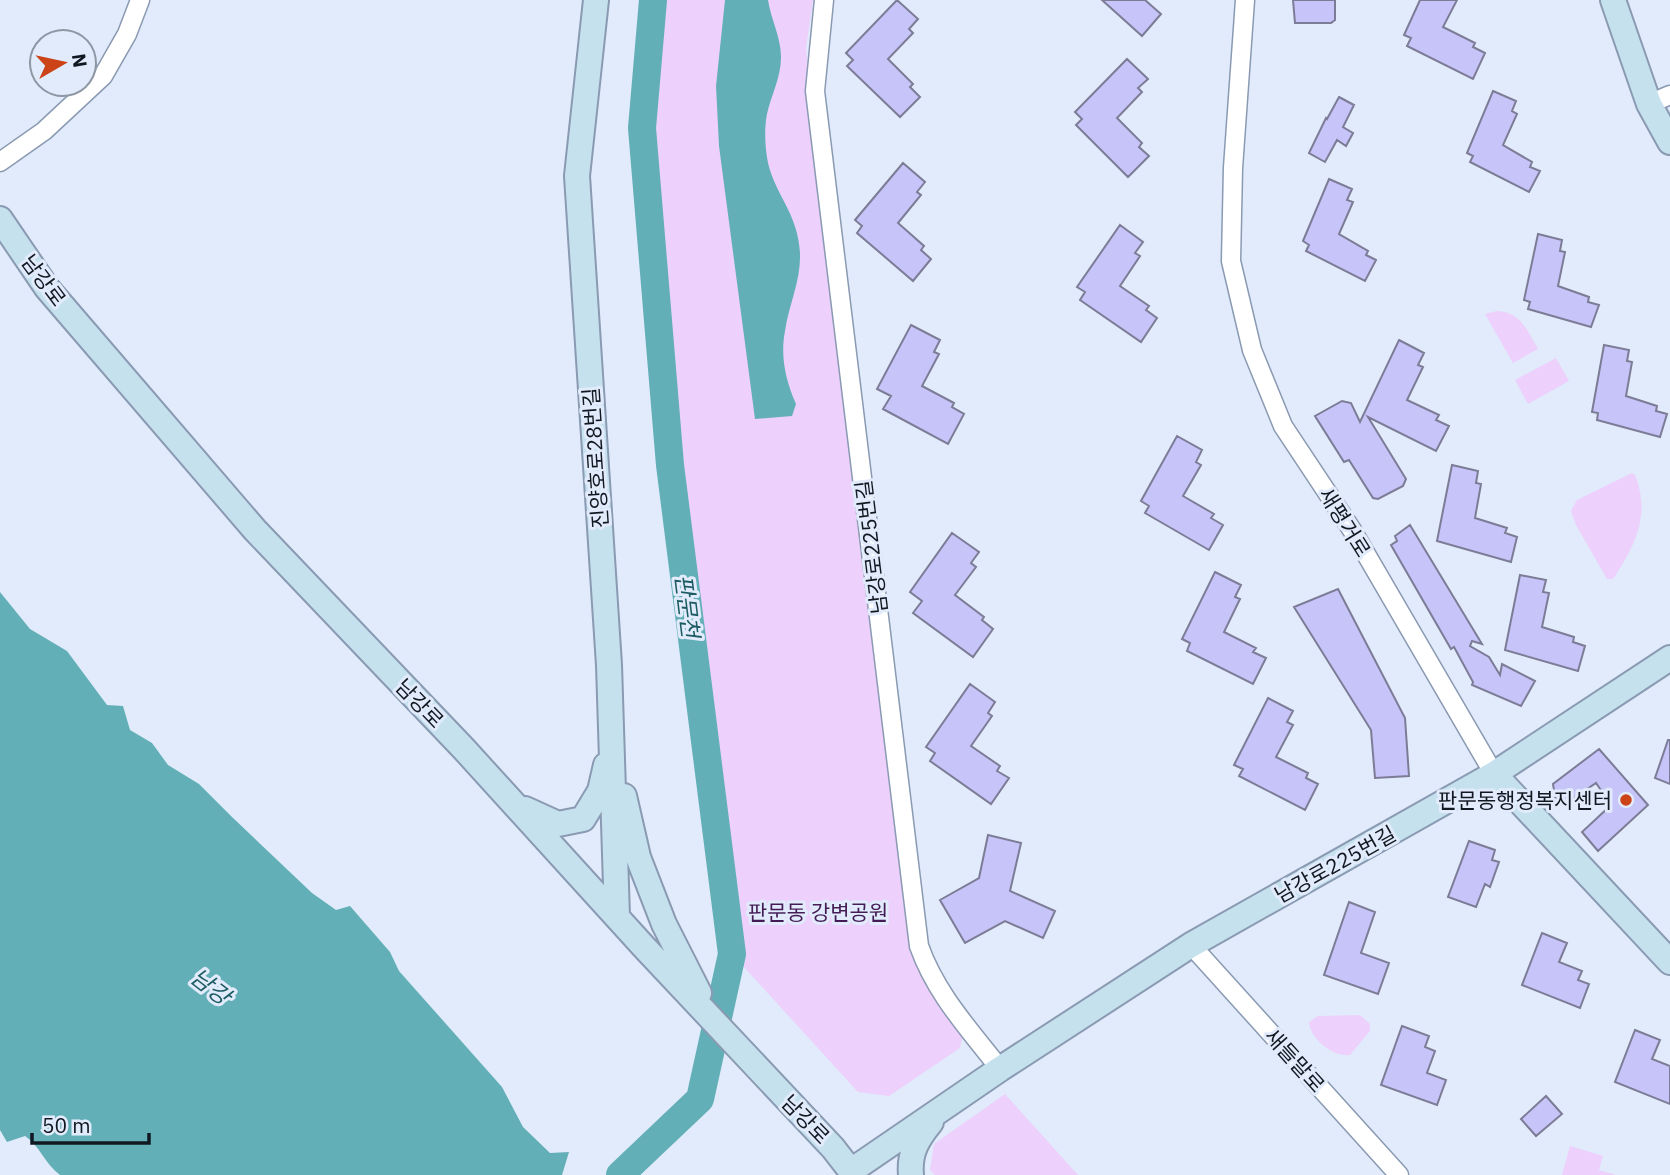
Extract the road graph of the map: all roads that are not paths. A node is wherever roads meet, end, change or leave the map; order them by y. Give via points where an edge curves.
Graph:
1 (140, 0) edge
2 (596, 0) edge
3 (824, 0) edge
4 (1245, 0) edge
5 (1613, 0) edge
6 (1659, 100) edge
7 (1670, 142) edge
8 (0, 162) edge
9 (0, 219) edge
10 (1670, 658) edge
11 (611, 744) junction
12 (1494, 774) junction
13 (514, 804) junction
14 (617, 917) junction
15 (1191, 945) junction
16 (1670, 961) edge
17 (712, 1019) junction
18 (1000, 1069) junction
19 (942, 1109) junction
20 (1390, 1172) edge
21 (853, 1173) edge
22 (911, 1175) edge

1 - 8 street via 103,76 44,131
2 - 11 street, 진양호로28번길 via 577,176
3 - 18 street, 남강로225번길 via 815,91 919,946 941,994
4 - 12 street, 새평거로 via 1231,261 1252,350 1283,426 1352,530
5 - 6 street
6 - 7 street
9 - 13 street, 남강로 via 47,288 255,530
10 - 12 street, 남강로225번길
11 - 13 street via 600,791 583,819 558,824
11 - 14 street, 진양호로28번길
11 - 17 street via 638,857 664,924
12 - 15 street, 남강로225번길
12 - 16 street, 새평거로
13 - 14 street, 남강로
14 - 17 street, 남강로
15 - 18 street, 남강로225번길
15 - 20 street, 새들말로
17 - 21 street, 남강로
18 - 19 street, 남강로225번길
19 - 21 street, 남강로225번길
19 - 22 street via 917,1140 910,1160

